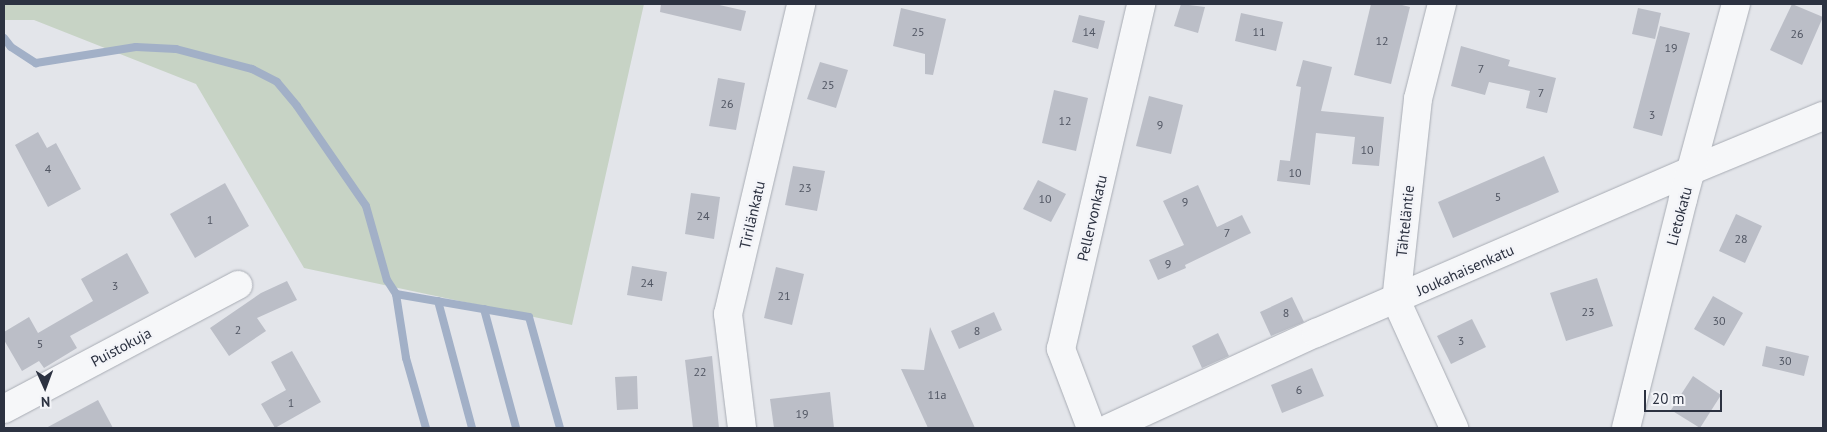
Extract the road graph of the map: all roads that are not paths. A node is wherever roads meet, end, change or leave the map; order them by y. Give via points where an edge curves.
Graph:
1 (801, 4) edge
2 (1141, 4) edge
3 (1442, 4) edge
4 (1736, 4) edge
5 (1823, 116) edge
6 (1692, 170) junction
7 (238, 285) dead end
8 (1396, 300) junction
9 (4, 409) edge
10 (742, 428) edge
11 (1091, 428) edge
12 (1108, 428) edge
13 (1454, 428) edge
14 (1626, 428) edge

1 - 10 street, Tirilänkatu via 728,314
2 - 11 street, Pellervonkatu via 1061,349
3 - 8 street, Tähteläntie via 1418,99
4 - 6 street, Lietokatu
5 - 6 street, Joukahaisenkatu
6 - 8 street, Joukahaisenkatu
6 - 14 street, Lietokatu
7 - 9 street, Puistokuja
8 - 12 street, Joukahaisenkatu
8 - 13 street

